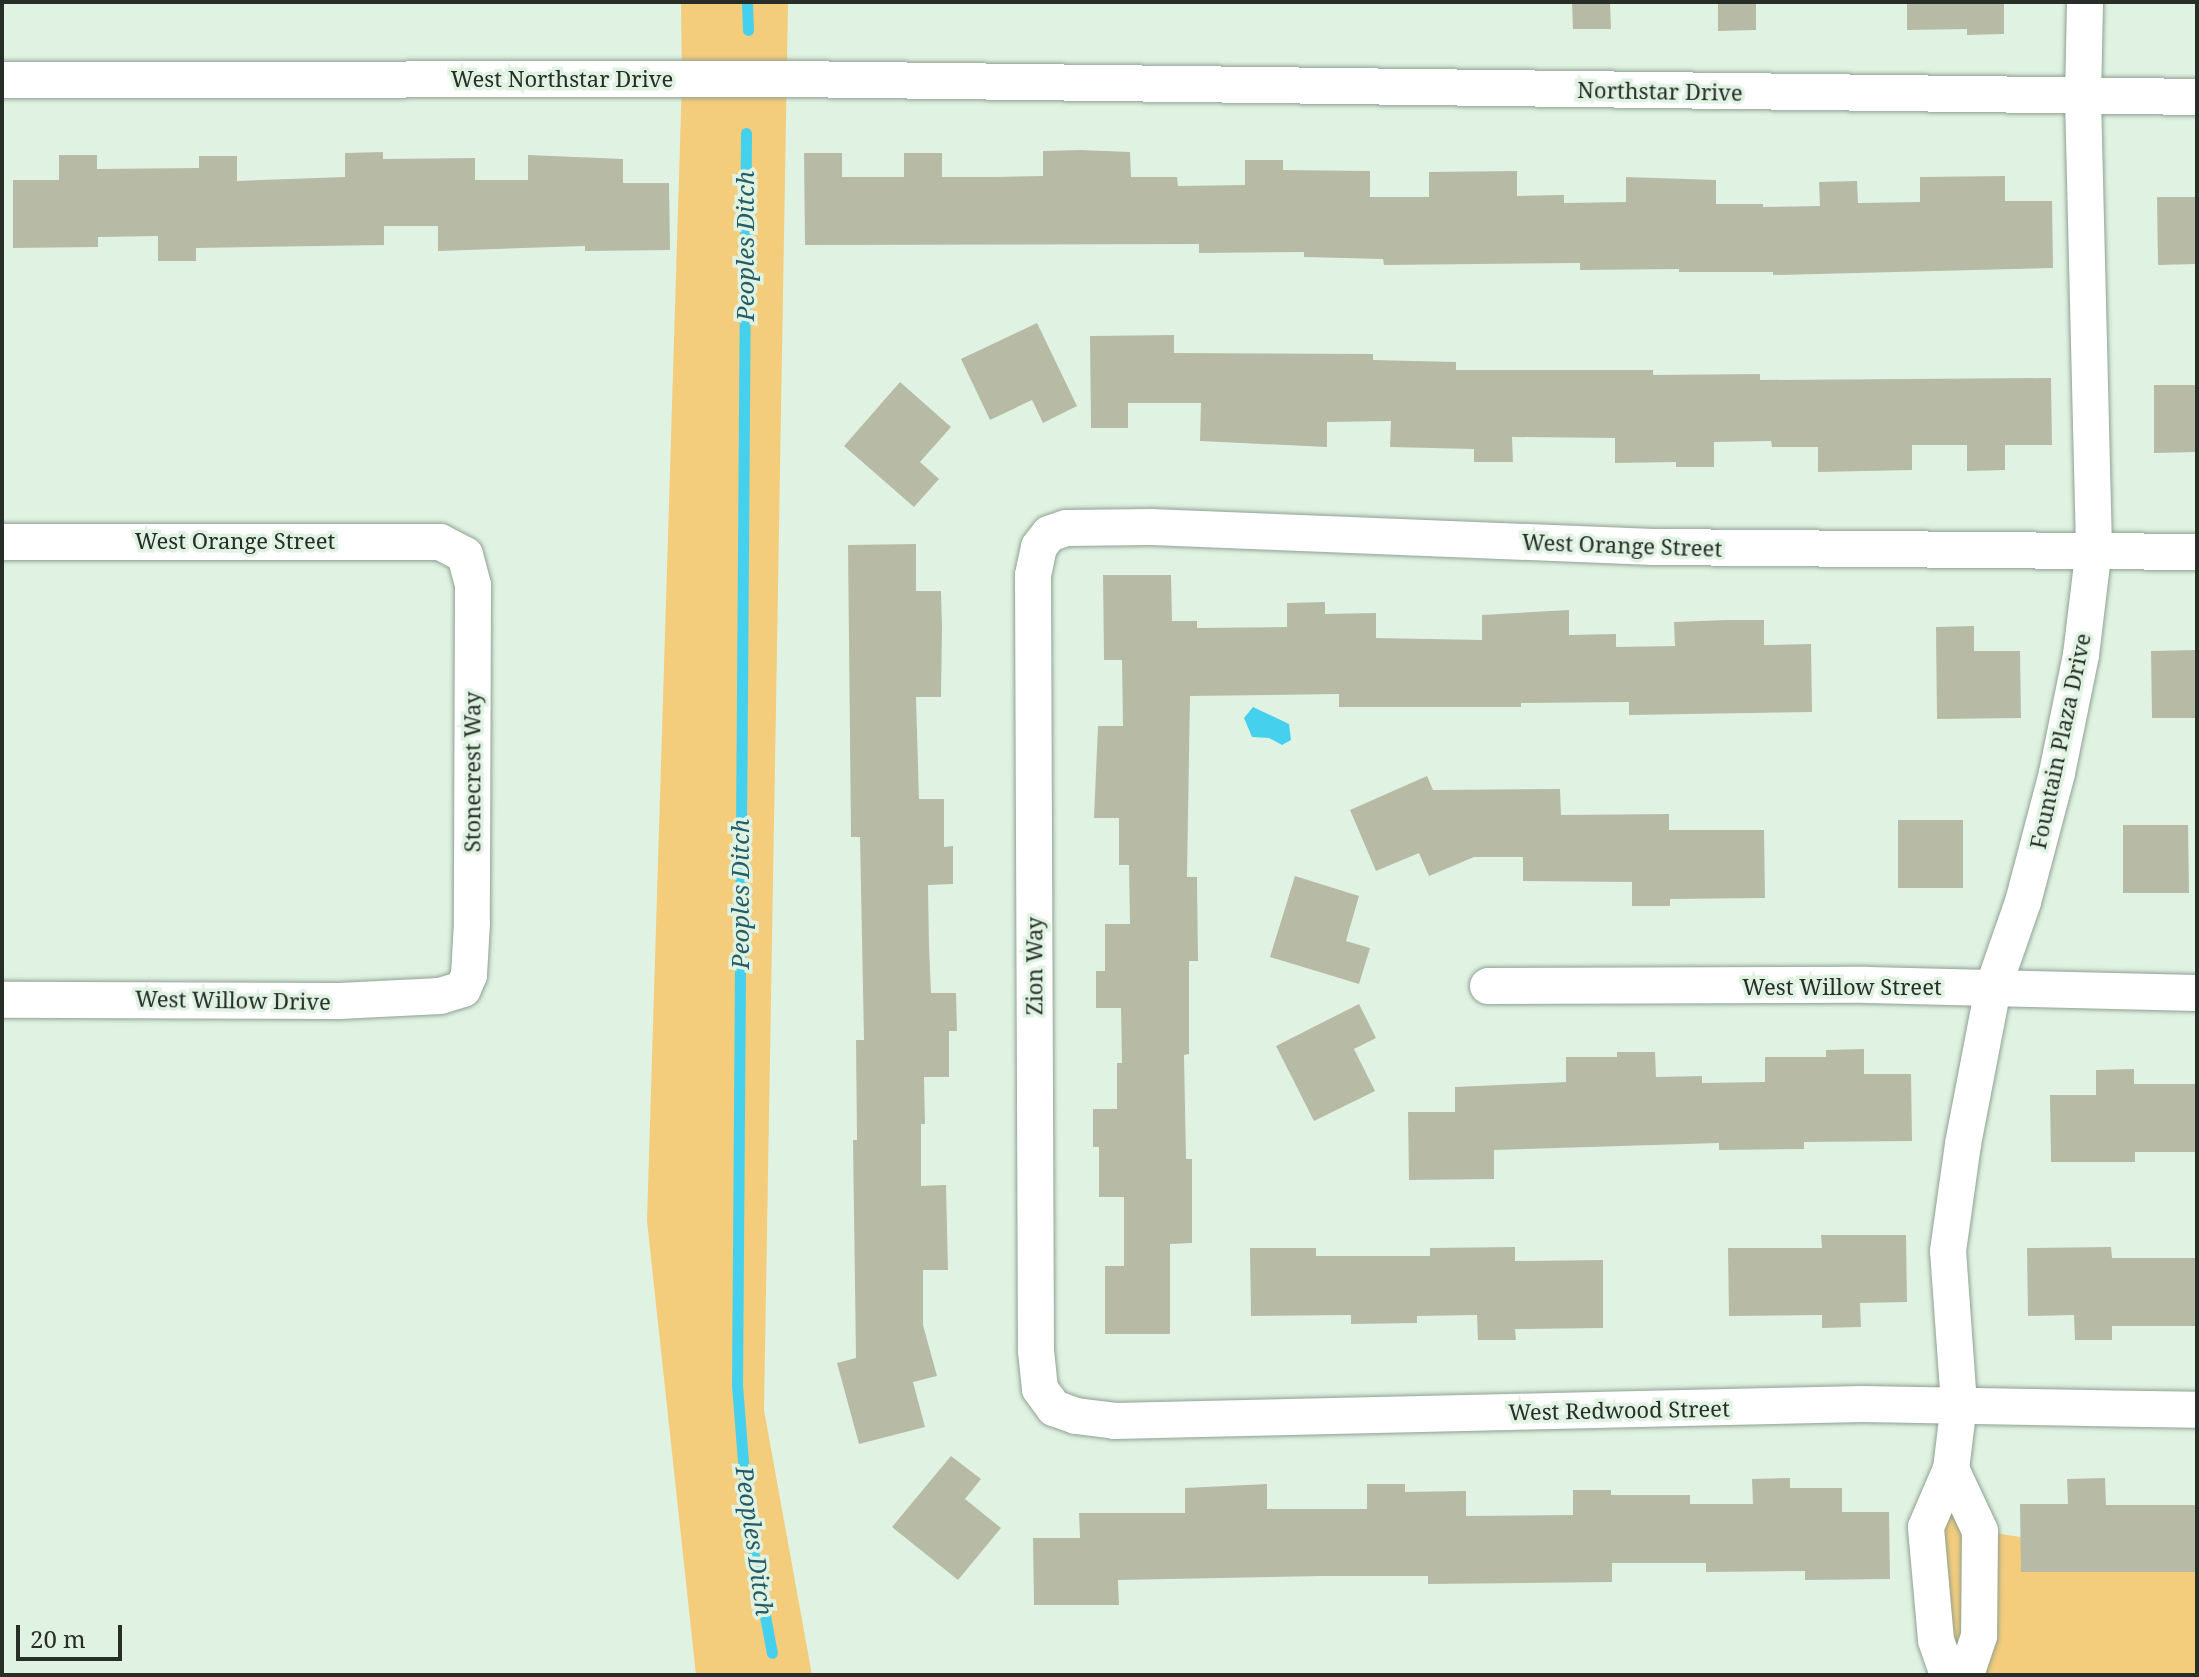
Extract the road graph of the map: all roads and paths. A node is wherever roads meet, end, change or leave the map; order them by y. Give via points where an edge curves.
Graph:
1 (2085, 2) edge
2 (2, 80) edge
3 (1123, 83) joint
4 (2197, 97) edge
5 (2083, 98) junction
6 (1049, 534) joint
7 (2, 542) edge
8 (2094, 552) junction
9 (2197, 552) edge
10 (465, 555) joint
11 (1488, 986) dead end
12 (1993, 988) junction
13 (463, 989) joint
14 (2197, 993) edge
15 (2, 1000) edge
16 (1045, 1401) joint
17 (1959, 1404) junction
18 (2197, 1410) edge
19 (1951, 1469) junction
20 (1948, 1675) edge
21 (1966, 1675) edge

1 - 5 street, Fountain Plaza Drive
2 - 3 street, West Northstar Drive
3 - 5 street, Northstar Drive
4 - 5 street, Northstar Drive
5 - 8 street, Fountain Plaza Drive
6 - 8 street, West Orange Street via 1066,528 1151,527 1653,547
6 - 16 street, Zion Way via 1039,547 1033,575 1036,1351
7 - 10 street, West Orange Street via 440,542
8 - 9 street, West Orange Street
8 - 12 street, Fountain Plaza Drive via 2081,655 2057,773 2023,902
10 - 13 street, Stonecrest Way via 473,585 472,923 469,975
11 - 12 street, West Willow Street
12 - 14 street, West Willow Street
12 - 17 street, Fountain Plaza Drive via 1948,1251
13 - 15 street, West Willow Drive via 440,996 339,1001
16 - 17 street, West Redwood Street via 1076,1416 1114,1421
17 - 18 street, West Redwood Street
17 - 19 street, Fountain Plaza Drive
19 - 20 street, Fountain Plaza Drive via 1926,1527 1936,1640
19 - 21 street via 1980,1531 1979,1636

